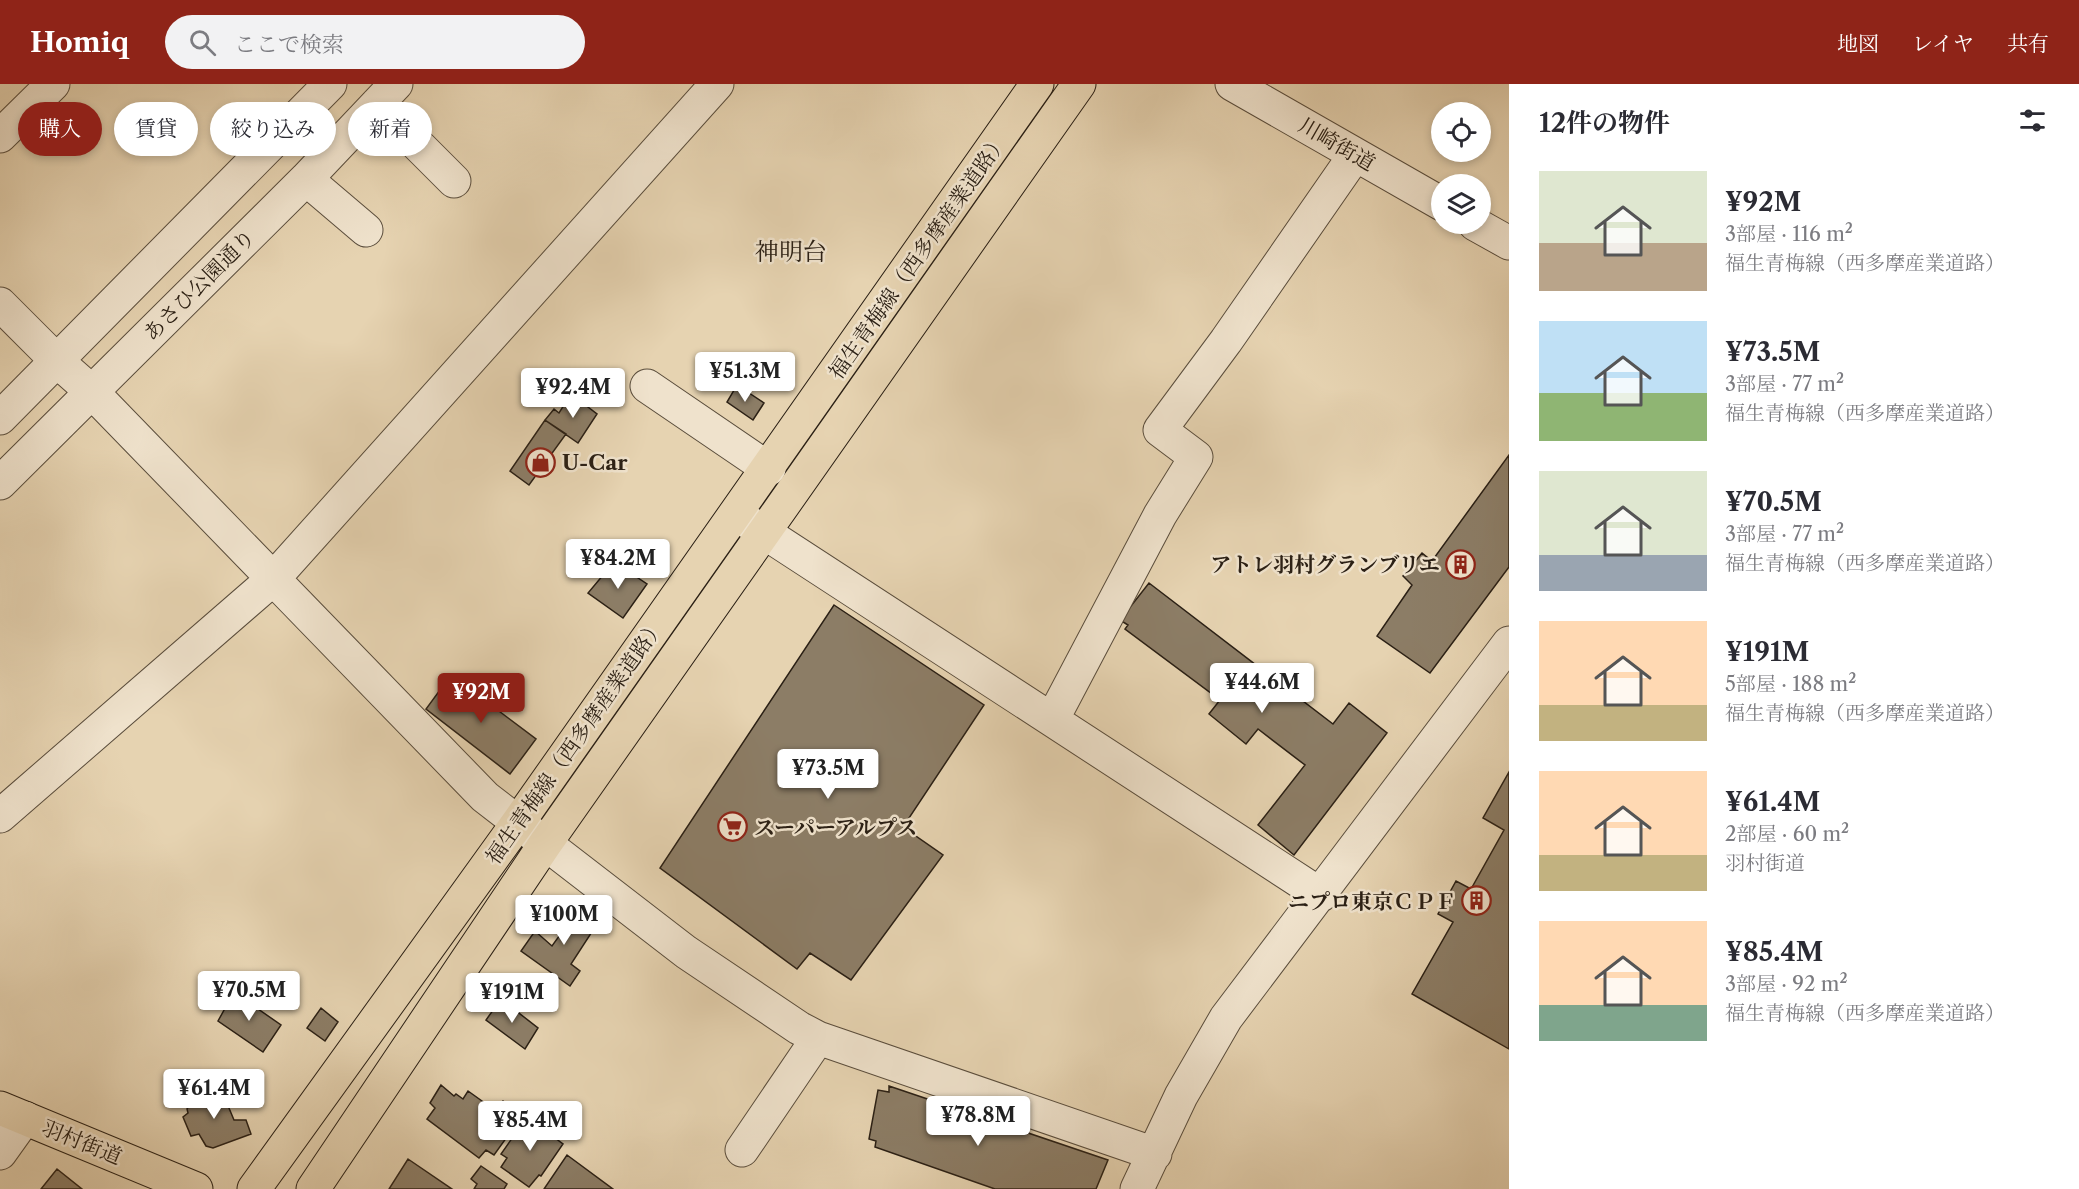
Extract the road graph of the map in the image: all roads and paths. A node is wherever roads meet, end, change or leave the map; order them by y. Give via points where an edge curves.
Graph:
1 (53, 84) edge
2 (330, 84) edge
3 (717, 84) edge
4 (1037, 84) edge
5 (1079, 84) edge
6 (1232, 84) edge
7 (387, 90) edge
8 (0, 136) edge
9 (1355, 155) junction
10 (306, 179) junction
11 (454, 181) dead end
12 (1431, 198) edge
13 (366, 230) dead end
14 (1491, 233) edge
15 (1509, 243) edge
16 (0, 304) edge
17 (57, 361) junction
18 (647, 386) dead end
19 (91, 391) junction
20 (0, 418) edge
21 (768, 469) junction
22 (0, 483) edge
23 (736, 514) junction
24 (765, 533) junction
25 (273, 579) junction
26 (1509, 643) edge
27 (1053, 718) junction
28 (0, 816) edge
29 (517, 824) junction
30 (544, 844) junction
31 (1321, 895) junction
32 (818, 1038) junction
33 (13, 1113) edge
34 (742, 1150) dead end
35 (0, 1153) edge
36 (1155, 1154) junction
37 (196, 1189) edge
38 (254, 1189) edge
39 (313, 1189) edge
40 (1137, 1189) edge

1 - 8 street
2 - 17 street
3 - 25 street
4 - 21 main road, 福生青梅線（西多摩産業道路）
5 - 24 main road, 福生青梅線（西多摩産業道路）
6 - 9 street, 川崎街道
7 - 10 street, あさひ公園通り
7 - 11 street
9 - 12 street, 川崎街道
9 - 27 street via 1160,430 1196,457 1160,515
10 - 13 street
10 - 19 street, あさひ公園通り
14 - 15 street
16 - 17 street
17 - 19 street
17 - 20 street
18 - 21 street
19 - 22 street, あさひ公園通り
19 - 25 street
21 - 23 main road, 福生青梅線（西多摩産業道路）
23 - 24 street
23 - 29 main road, 福生青梅線（西多摩産業道路）
24 - 27 street
24 - 30 main road, 福生青梅線（西多摩産業道路）
25 - 28 street
25 - 29 street via 485,797
26 - 31 street
27 - 31 street
29 - 30 street
29 - 38 main road, 福生青梅線（西多摩産業道路）
30 - 32 street via 686,952
30 - 39 main road, 福生青梅線（西多摩産業道路）
31 - 36 street via 1214,1037
32 - 34 street
32 - 36 street
33 - 35 street
33 - 37 main road, 羽村街道
36 - 40 street

